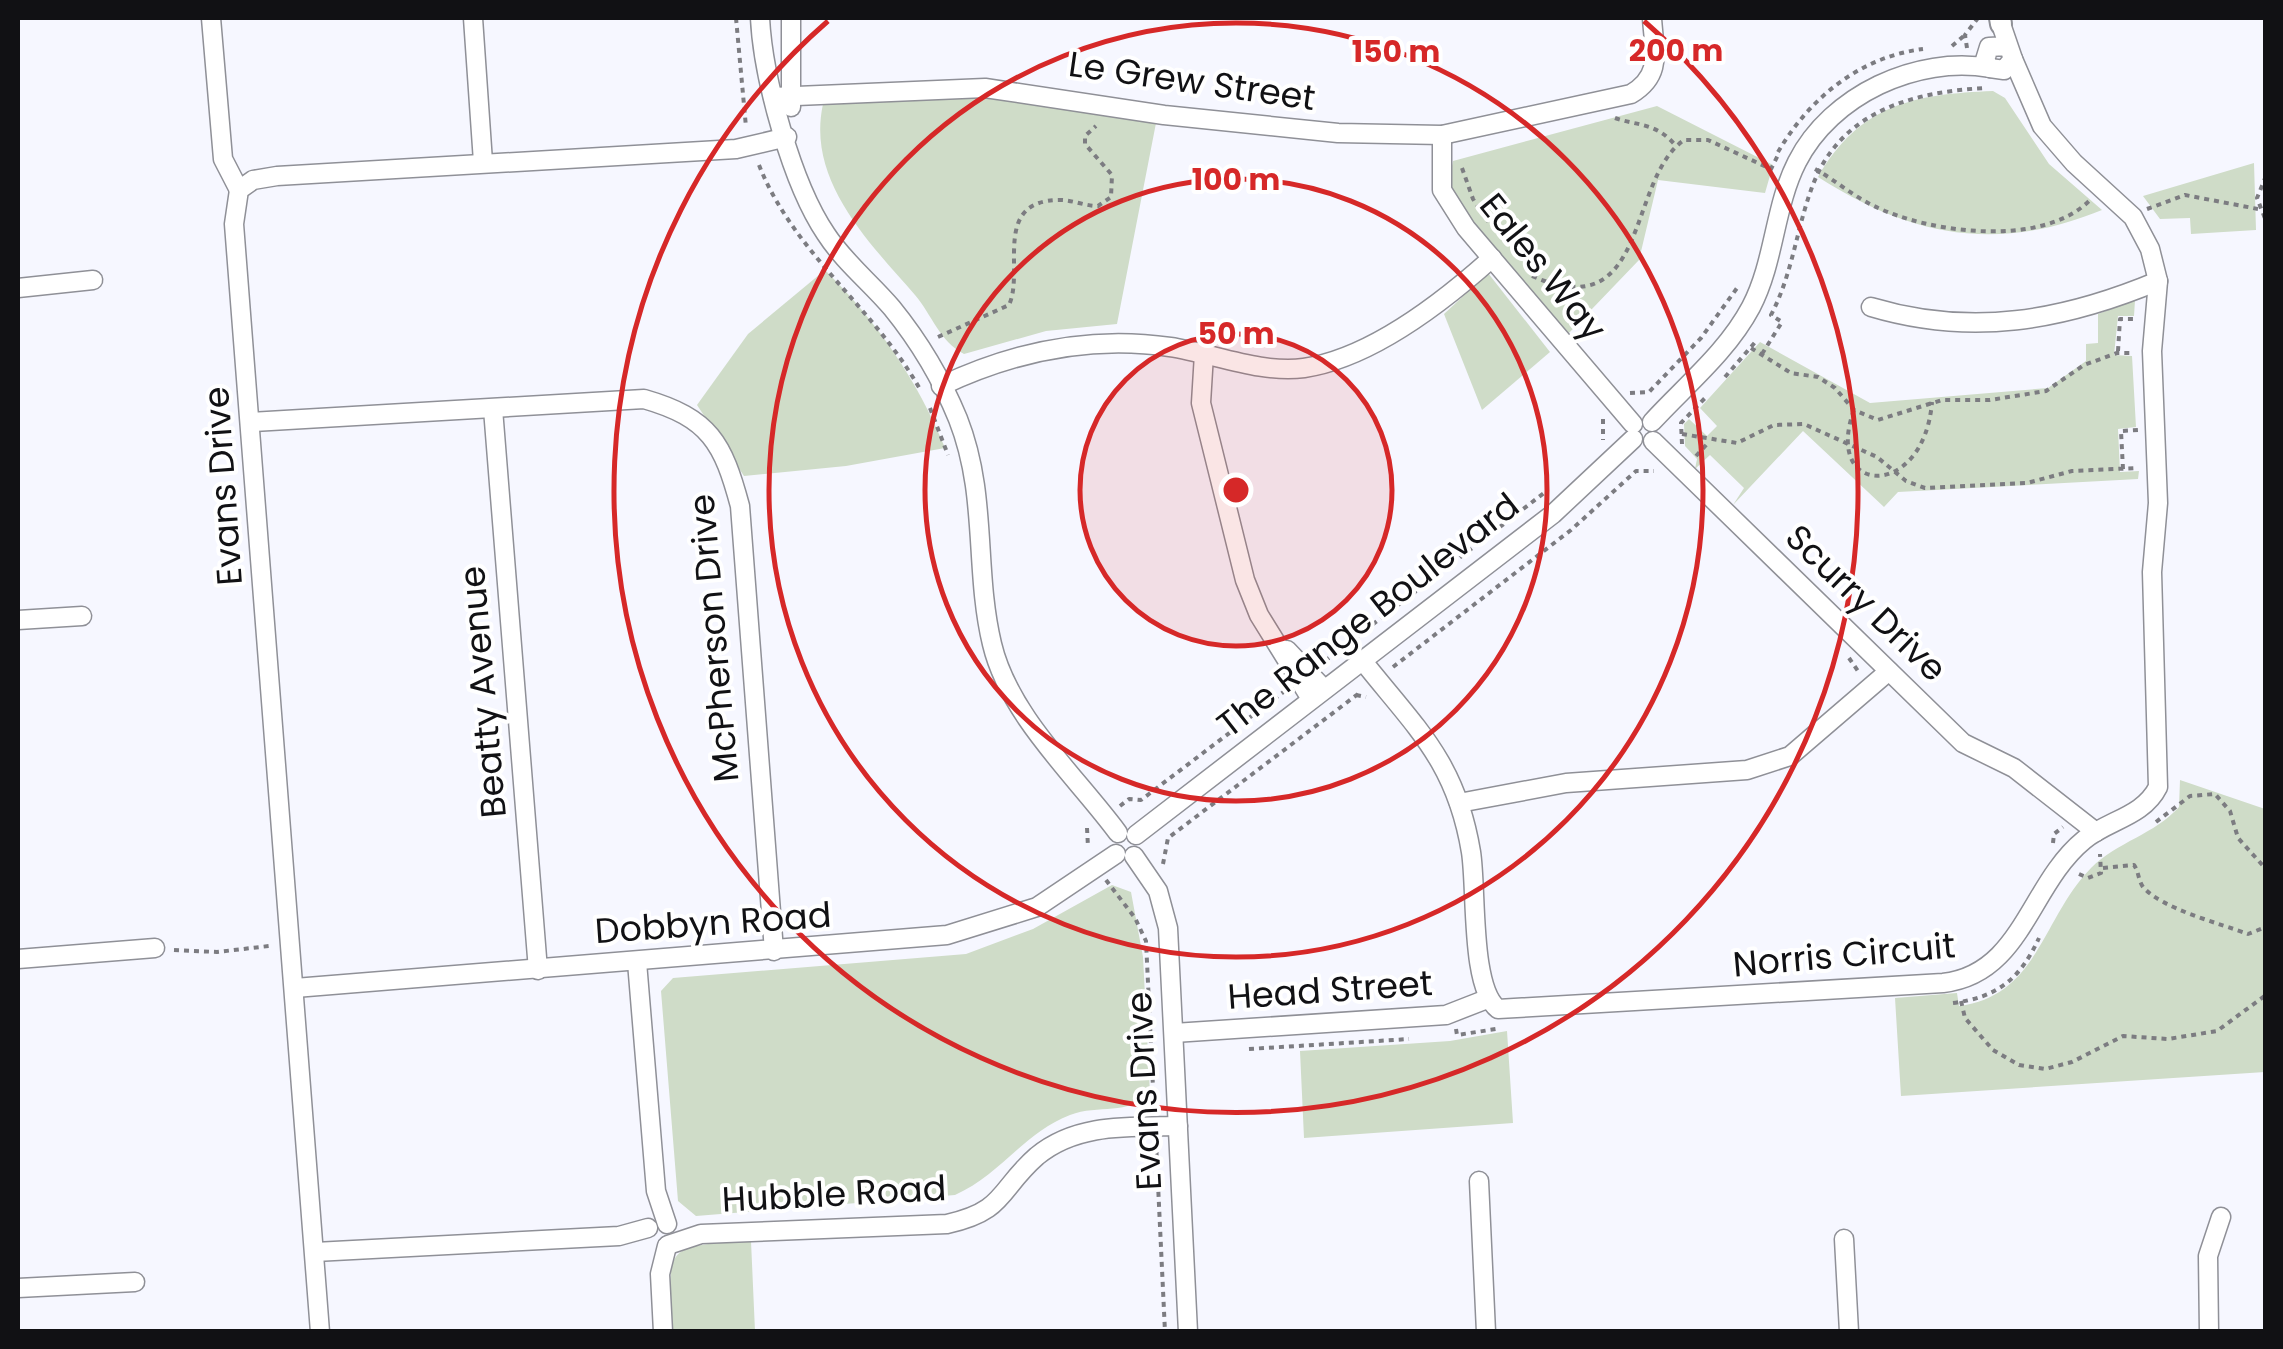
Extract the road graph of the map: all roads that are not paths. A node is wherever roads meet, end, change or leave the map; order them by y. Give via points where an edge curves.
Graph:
1 (211, 18) edge
2 (473, 18) edge
3 (760, 18) edge
4 (792, 18) edge
5 (1652, 18) edge
6 (2001, 21) edge
7 (1996, 62) junction
8 (792, 96) junction
9 (773, 97) junction
10 (787, 136) junction
11 (1442, 143) junction
12 (483, 162) junction
13 (239, 190) junction
14 (1492, 258) junction
15 (93, 280) dead end
16 (2158, 281) junction
17 (18, 288) edge
18 (1871, 307) dead end
19 (1204, 354) junction
20 (941, 386) junction
21 (493, 409) junction
22 (252, 422) junction
23 (1633, 431) junction
24 (1653, 431) junction
25 (82, 616) dead end
26 (18, 620) edge
27 (1367, 656) junction
28 (1884, 666) junction
29 (1318, 694) junction
30 (1461, 810) junction
31 (1120, 829) junction
32 (2090, 835) junction
33 (1125, 855) junction
34 (154, 948) road end
35 (774, 951) junction
36 (18, 958) edge
37 (637, 962) junction
38 (538, 970) junction
39 (296, 988) junction
40 (1487, 999) junction
41 (1174, 1033) junction
42 (1178, 1126) junction
43 (1479, 1181) dead end
44 (2221, 1217) dead end
45 (658, 1236) junction
46 (1844, 1239) dead end
47 (316, 1252) junction
48 (135, 1282) dead end
49 (18, 1288) edge
50 (320, 1332) edge
51 (663, 1332) edge
52 (1188, 1332) edge
53 (1486, 1332) edge
54 (1849, 1332) edge
55 (2209, 1332) edge

1 - 13 street via 223,159
2 - 12 street
3 - 9 street
4 - 8 street
5 - 11 street, Le Grew Street via 1655,71 1649,84
6 - 7 street
7 - 16 street, Norris Circuit via 2022,86 2042,126 2074,163 2133,216
7 - 24 street via 1894,77 1830,118 1798,162 1752,306
8 - 9 street, Le Grew Street
8 - 10 street
8 - 11 street, Le Grew Street via 985,88 1164,115
9 - 10 street
10 - 12 street via 736,149
10 - 20 street via 798,178 826,235 892,308
11 - 14 street, Eales Way via 1442,190
12 - 13 street via 277,176
13 - 22 street, Evans Drive via 234,224
14 - 19 street via 1428,313 1336,359 1286,369
14 - 23 street, Eales Way
15 - 17 street
16 - 18 street via 2076,312 2004,324 1934,323
16 - 32 street, Norris Circuit via 2152,350 2158,787 2142,808
19 - 20 street via 1082,344 977,369
19 - 29 street via 1201,403 1245,580 1276,640
20 - 31 street via 974,475 999,666 1023,710
21 - 22 street, McPherson Drive
21 - 35 street, McPherson Drive via 644,399 702,424 727,457 740,506
21 - 38 street, Beatty Avenue
22 - 39 street, Evans Drive
23 - 24 street via 1644,419
23 - 27 street, The Range Boulevard via 1553,514
24 - 28 street, Scurry Drive
25 - 26 street
27 - 29 street, The Range Boulevard
27 - 30 street via 1444,767
28 - 30 street via 1809,742 1770,764 1566,783
28 - 32 street, Scurry Drive via 1964,743 2014,768
29 - 31 street, The Range Boulevard
30 - 40 street
31 - 33 street via 1140,844
32 - 40 street, Norris Circuit via 2040,892 2004,954 1964,981 1510,1012
33 - 35 street, Dobbyn Road via 994,924 902,942
33 - 41 street, Evans Drive via 1158,891 1168,928
34 - 36 street
35 - 37 street, Dobbyn Road
37 - 38 street, Dobbyn Road
37 - 45 street
38 - 39 street, Dobbyn Road
39 - 47 street, Evans Drive
40 - 41 street, Head Street via 1446,1015
41 - 42 street, Evans Drive
42 - 45 street, Hubble Road via 1100,1129 1058,1142 989,1210 947,1224
42 - 52 street, Evans Drive
43 - 53 street
44 - 55 street via 2208,1256
45 - 47 street, Hubble Road
45 - 51 street
46 - 54 street
47 - 50 street, Evans Drive
48 - 49 street

